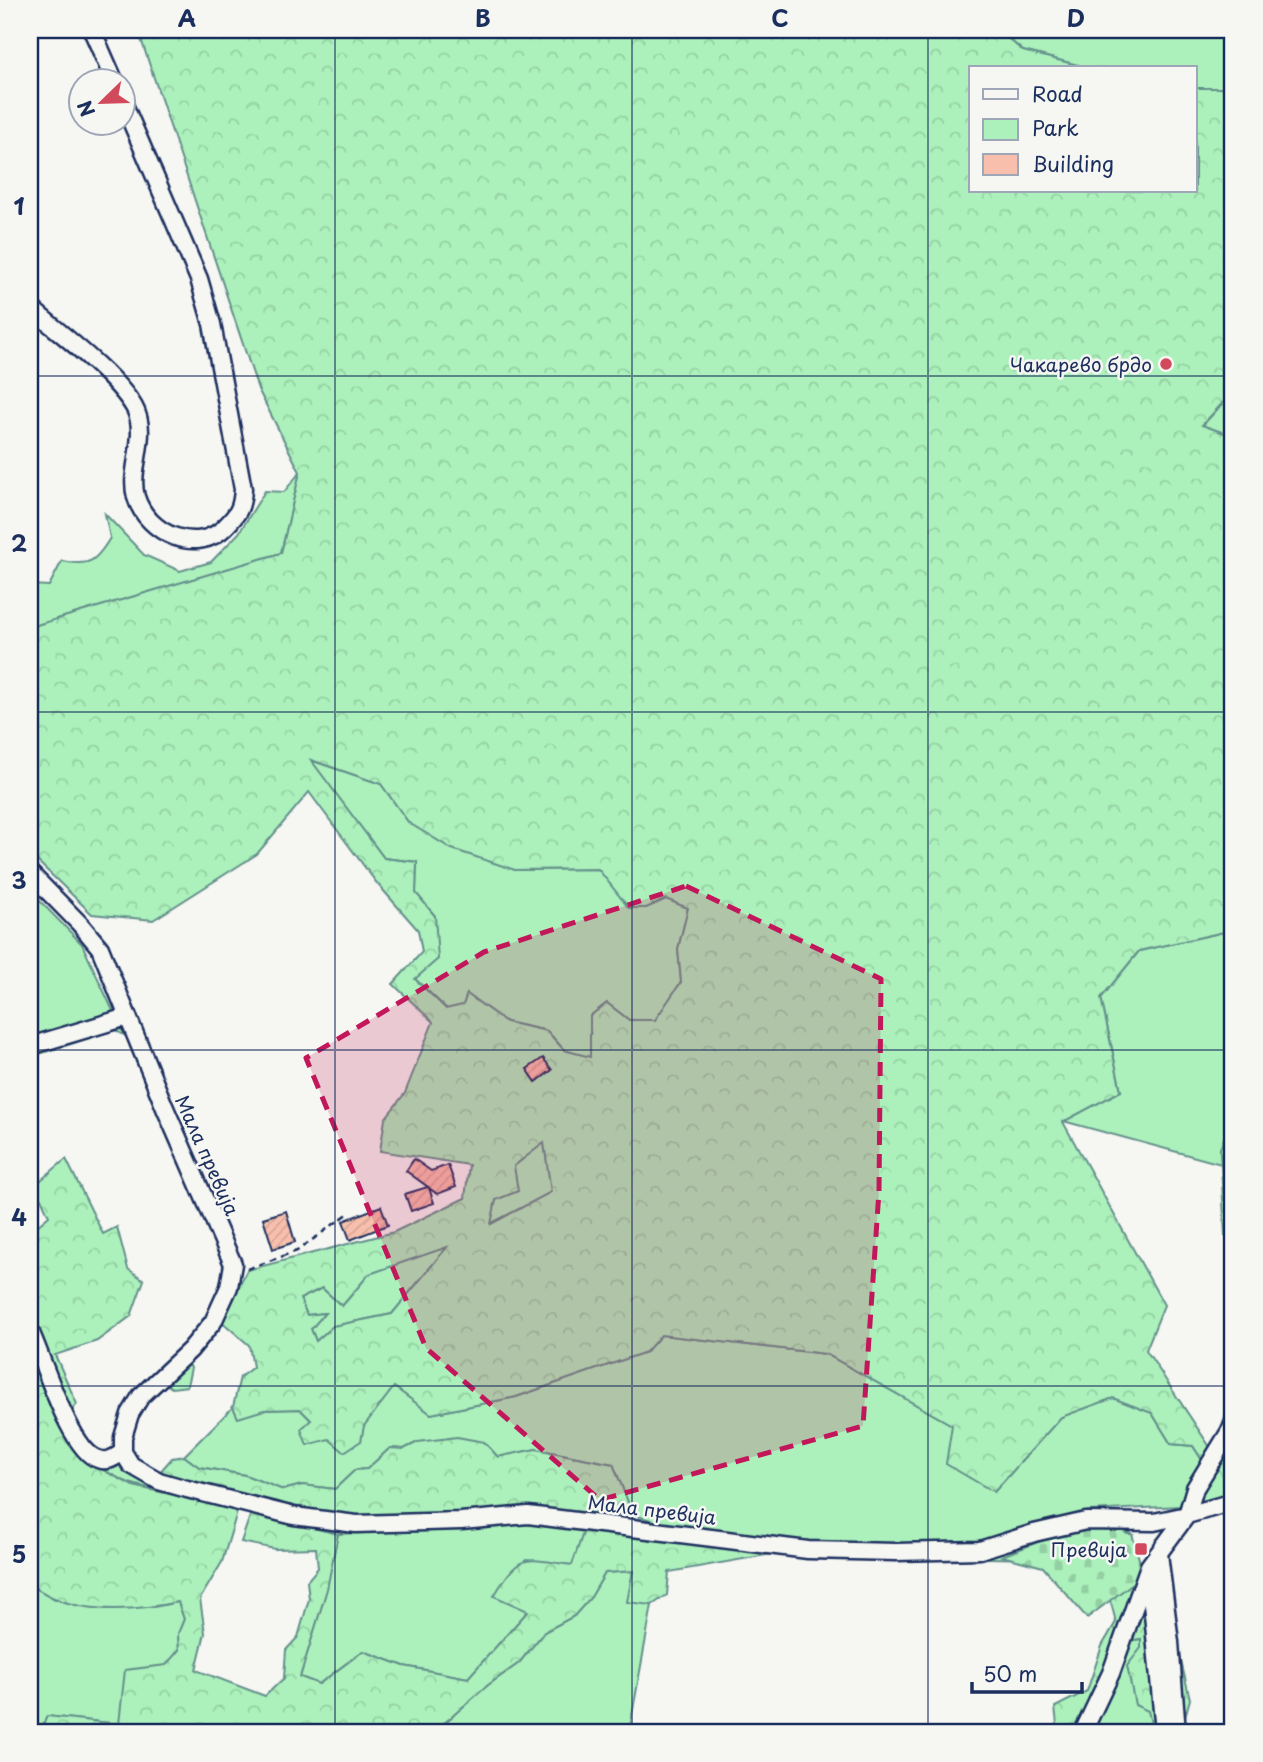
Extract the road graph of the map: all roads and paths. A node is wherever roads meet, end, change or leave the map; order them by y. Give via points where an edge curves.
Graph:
1 (92, 30) edge
2 (108, 66) edge
3 (136, 132) edge
4 (30, 307) edge
5 (30, 873) edge
6 (127, 1017) junction
7 (30, 1046) edge
8 (349, 1213) dead end
9 (231, 1275) junction
10 (30, 1331) edge
11 (1233, 1426) edge
12 (123, 1452) junction
13 (1233, 1502) edge
14 (1187, 1515) junction
15 (1154, 1560) junction
16 (1083, 1732) edge
17 (1164, 1732) edge
18 (1177, 1732) edge

1 - 2 street
3 - 4 street via 200,279 212,324 243,489 242,505 220,533 184,541 162,531 144,513 134,477 139,444 135,410 118,386
5 - 6 street, Мала превија via 100,948
6 - 7 street
6 - 9 street, Мала превија via 233,1264
8 - 9 path via 297,1251
9 - 12 street via 213,1322 141,1396 130,1414
10 - 12 street via 82,1449 110,1461
11 - 14 street via 1195,1488
12 - 14 street, Мала превија via 131,1465 159,1481 294,1516 356,1524 528,1515 808,1550 896,1552 980,1550 1086,1521 1154,1522
13 - 14 street, Мала превија
14 - 15 street
15 - 16 street
15 - 17 street
15 - 18 street via 1170,1642

